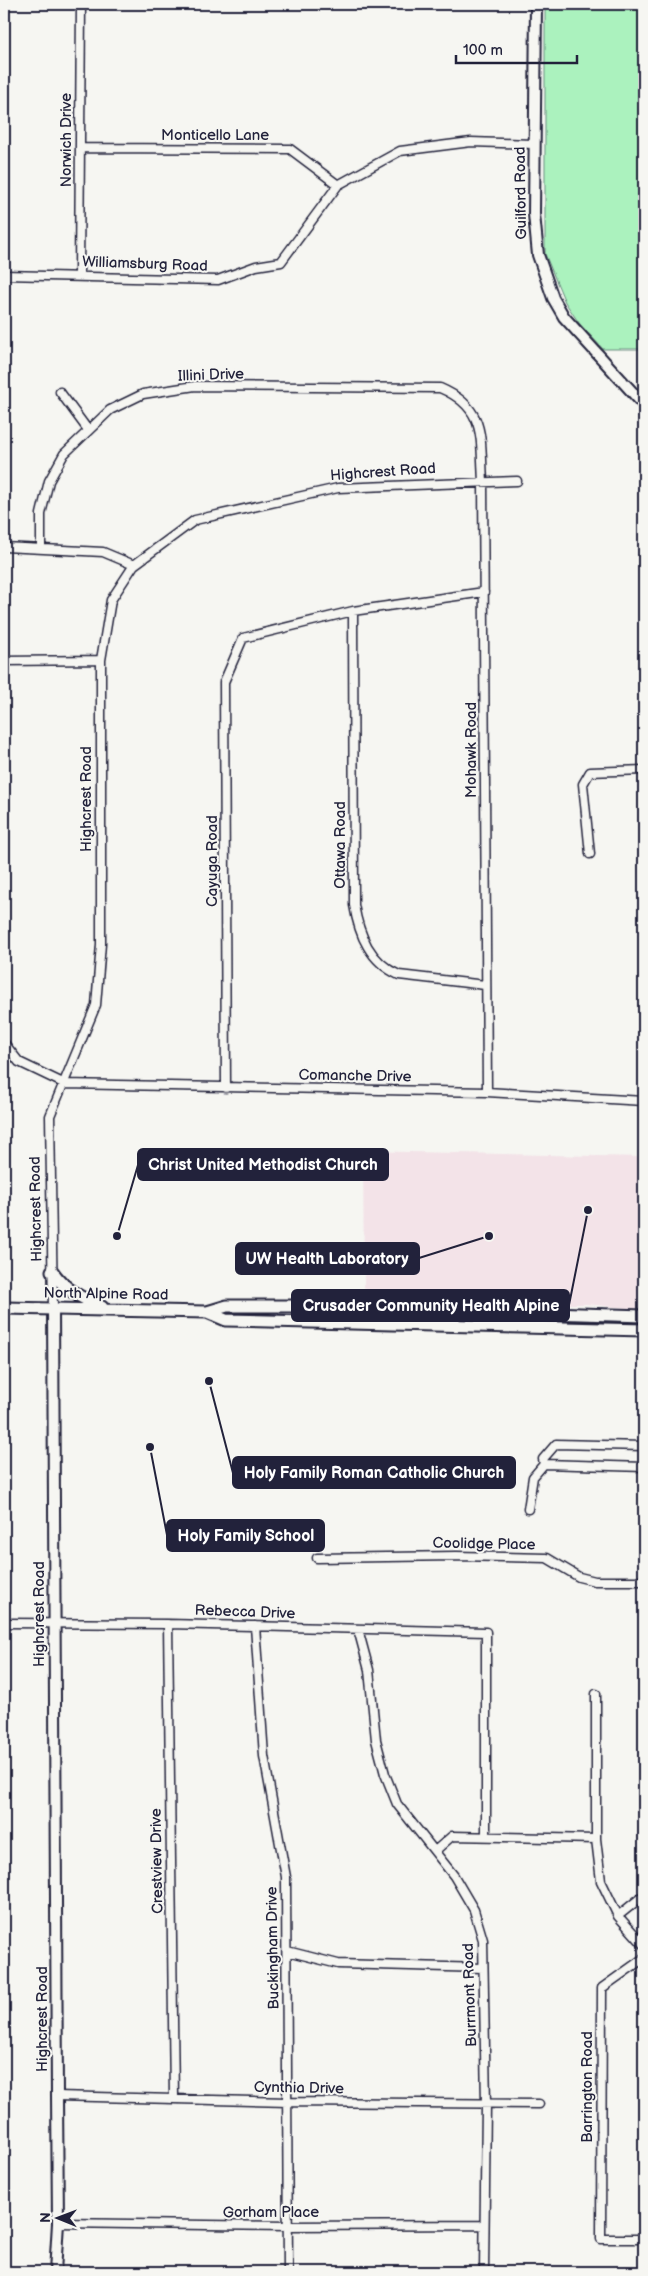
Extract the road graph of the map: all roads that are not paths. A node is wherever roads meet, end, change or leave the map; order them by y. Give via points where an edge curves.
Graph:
1 (81, 4) edge
2 (536, 4) edge
3 (534, 144) junction
4 (80, 148) junction
5 (338, 185) junction
6 (4, 275) edge
7 (79, 276) junction
8 (60, 392) dead end
9 (644, 405) edge
10 (472, 410) joint
11 (88, 430) junction
12 (483, 481) junction
13 (517, 481) dead end
14 (4, 547) edge
15 (41, 548) junction
16 (134, 566) junction
17 (484, 592) junction
18 (353, 610) junction
19 (101, 660) junction
20 (4, 661) edge
21 (644, 770) edge
22 (590, 854) dead end
23 (485, 985) junction
24 (4, 1043) edge
25 (65, 1084) junction
26 (226, 1088) junction
27 (487, 1092) junction
28 (644, 1101) edge
29 (52, 1271) junction
30 (4, 1308) edge
31 (53, 1308) junction
32 (108, 1309) junction
33 (207, 1312) junction
34 (644, 1316) edge
35 (644, 1330) edge
36 (644, 1446) edge
37 (544, 1464) junction
38 (644, 1467) edge
39 (528, 1509) dead end
40 (317, 1558) dead end
41 (644, 1581) edge
42 (4, 1623) edge
43 (54, 1623) junction
44 (168, 1624) junction
45 (255, 1626) junction
46 (358, 1629) junction
47 (596, 1694) dead end
48 (486, 1836) junction
49 (596, 1839) junction
50 (435, 1851) junction
51 (644, 1895) edge
52 (618, 1916) junction
53 (644, 1945) edge
54 (287, 1951) junction
55 (644, 1958) edge
56 (483, 1968) junction
57 (57, 2096) junction
58 (174, 2098) junction
59 (288, 2102) junction
60 (486, 2104) junction
61 (539, 2104) dead end
62 (58, 2223) junction
63 (484, 2225) junction
64 (288, 2226) junction
65 (644, 2239) edge
66 (55, 2272) edge
67 (288, 2272) edge
68 (484, 2272) edge

1 - 4 street, Norwich Drive
2 - 3 street, Guilford Road
3 - 5 street, Williamsburg Road via 471,142 400,151
3 - 9 street, Guilford Road via 535,233 543,275 552,298 564,317
4 - 5 street, Monticello Lane via 290,149
4 - 7 street, Norwich Drive
5 - 7 street, Williamsburg Road via 281,262 256,266 218,280
6 - 7 street, Williamsburg Road
8 - 11 street
10 - 11 street, Illini Drive via 440,388 195,386 143,394 110,410
10 - 12 street, Mohawk Road via 479,424
11 - 15 street, Illini Drive via 64,454 49,481 41,514
12 - 13 street, Highcrest Road
12 - 16 street, Highcrest Road via 338,488 195,520
12 - 17 street, Mohawk Road
14 - 15 street
15 - 16 street via 103,552
16 - 19 street, Highcrest Road via 110,600
17 - 18 street
17 - 23 street, Mohawk Road
18 - 23 street, Ottawa Road via 354,905 358,925 373,956 399,975
18 - 26 street, Cayuga Road via 243,638 224,682
19 - 20 street
19 - 25 street, Highcrest Road via 101,944 96,1005
21 - 22 street via 590,772 583,784
23 - 27 street, Mohawk Road
24 - 25 street via 19,1062
25 - 26 street, Comanche Drive
25 - 29 street, Highcrest Road via 50,1116
26 - 27 street, Comanche Drive
27 - 28 street, Comanche Drive
29 - 31 street, Highcrest Road
29 - 32 main road via 61,1285
30 - 31 main road, North Alpine Road
31 - 32 main road, North Alpine Road
31 - 43 street, Highcrest Road
32 - 33 main road, North Alpine Road
33 - 34 main road, North Alpine Road via 227,1306 323,1306
33 - 35 main road, North Alpine Road via 226,1320
36 - 37 street via 556,1444 543,1459
37 - 38 street
37 - 39 street via 533,1477
40 - 41 street, Coolidge Place via 547,1558 579,1577 595,1581
42 - 43 street, Rebecca Drive
43 - 44 street, Rebecca Drive
43 - 57 street, Highcrest Road
44 - 45 street, Rebecca Drive
44 - 58 street, Crestview Drive
45 - 46 street, Rebecca Drive
45 - 54 street, Buckingham Drive via 264,1756 286,1877
46 - 48 street, Rebecca Drive via 486,1632
46 - 50 street, Burrmont Road via 369,1670 376,1740 385,1774 397,1804
47 - 49 street
48 - 49 street
48 - 50 street via 452,1836
49 - 52 street via 601,1881
50 - 56 street, Burrmont Road via 474,1910 483,1940
51 - 52 street
52 - 53 street
54 - 56 street via 338,1964
54 - 59 street, Buckingham Drive
55 - 65 street, Barrington Road via 602,1988 601,2239
56 - 60 street, Burrmont Road
57 - 58 street, Cynthia Drive
57 - 62 street, Highcrest Road
58 - 59 street, Cynthia Drive
59 - 60 street, Cynthia Drive
59 - 64 street, Buckingham Drive
60 - 61 street, Cynthia Drive
60 - 63 street, Burrmont Road
62 - 64 street, Gorham Place
62 - 66 street, Highcrest Road
63 - 64 street, Gorham Place
63 - 68 street, Burrmont Road
64 - 67 street, Buckingham Drive

